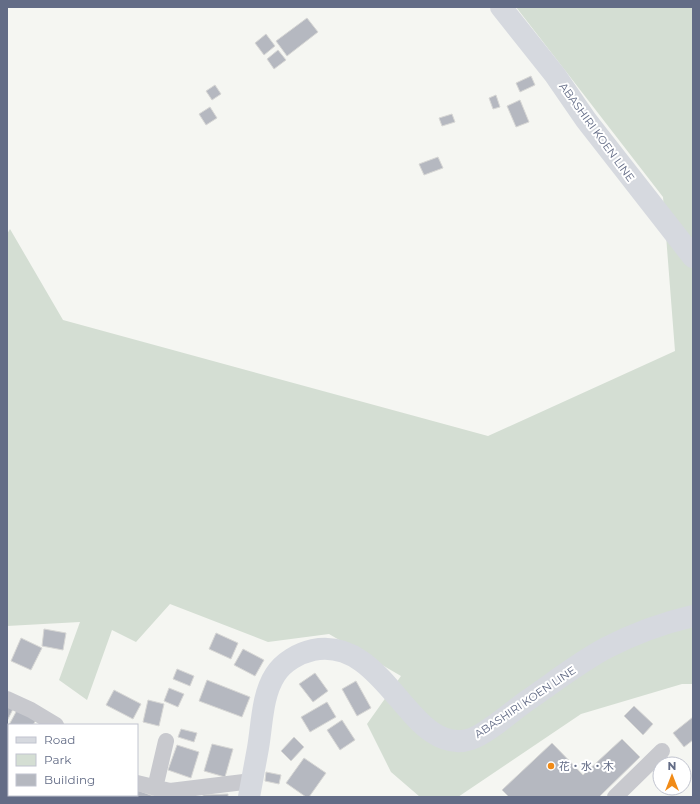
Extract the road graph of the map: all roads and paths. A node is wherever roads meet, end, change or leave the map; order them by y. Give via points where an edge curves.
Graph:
1 (501, 7) edge
2 (693, 257) edge
3 (693, 616) edge
4 (7, 699) edge
5 (54, 724) edge
6 (166, 741) dead end
7 (662, 751) dead end
8 (138, 783) edge
9 (155, 788) junction
10 (251, 789) edge
11 (615, 797) edge

1 - 2 main road, ABASHIRI KOEN LINE
3 - 10 main road, ABASHIRI KOEN LINE via 673,620 604,649 472,739 457,741 440,738 425,727 368,665 354,655 337,649 306,652 289,660 275,675 267,695
4 - 5 street
6 - 9 street
7 - 11 street
8 - 9 street
9 - 10 street via 170,791

